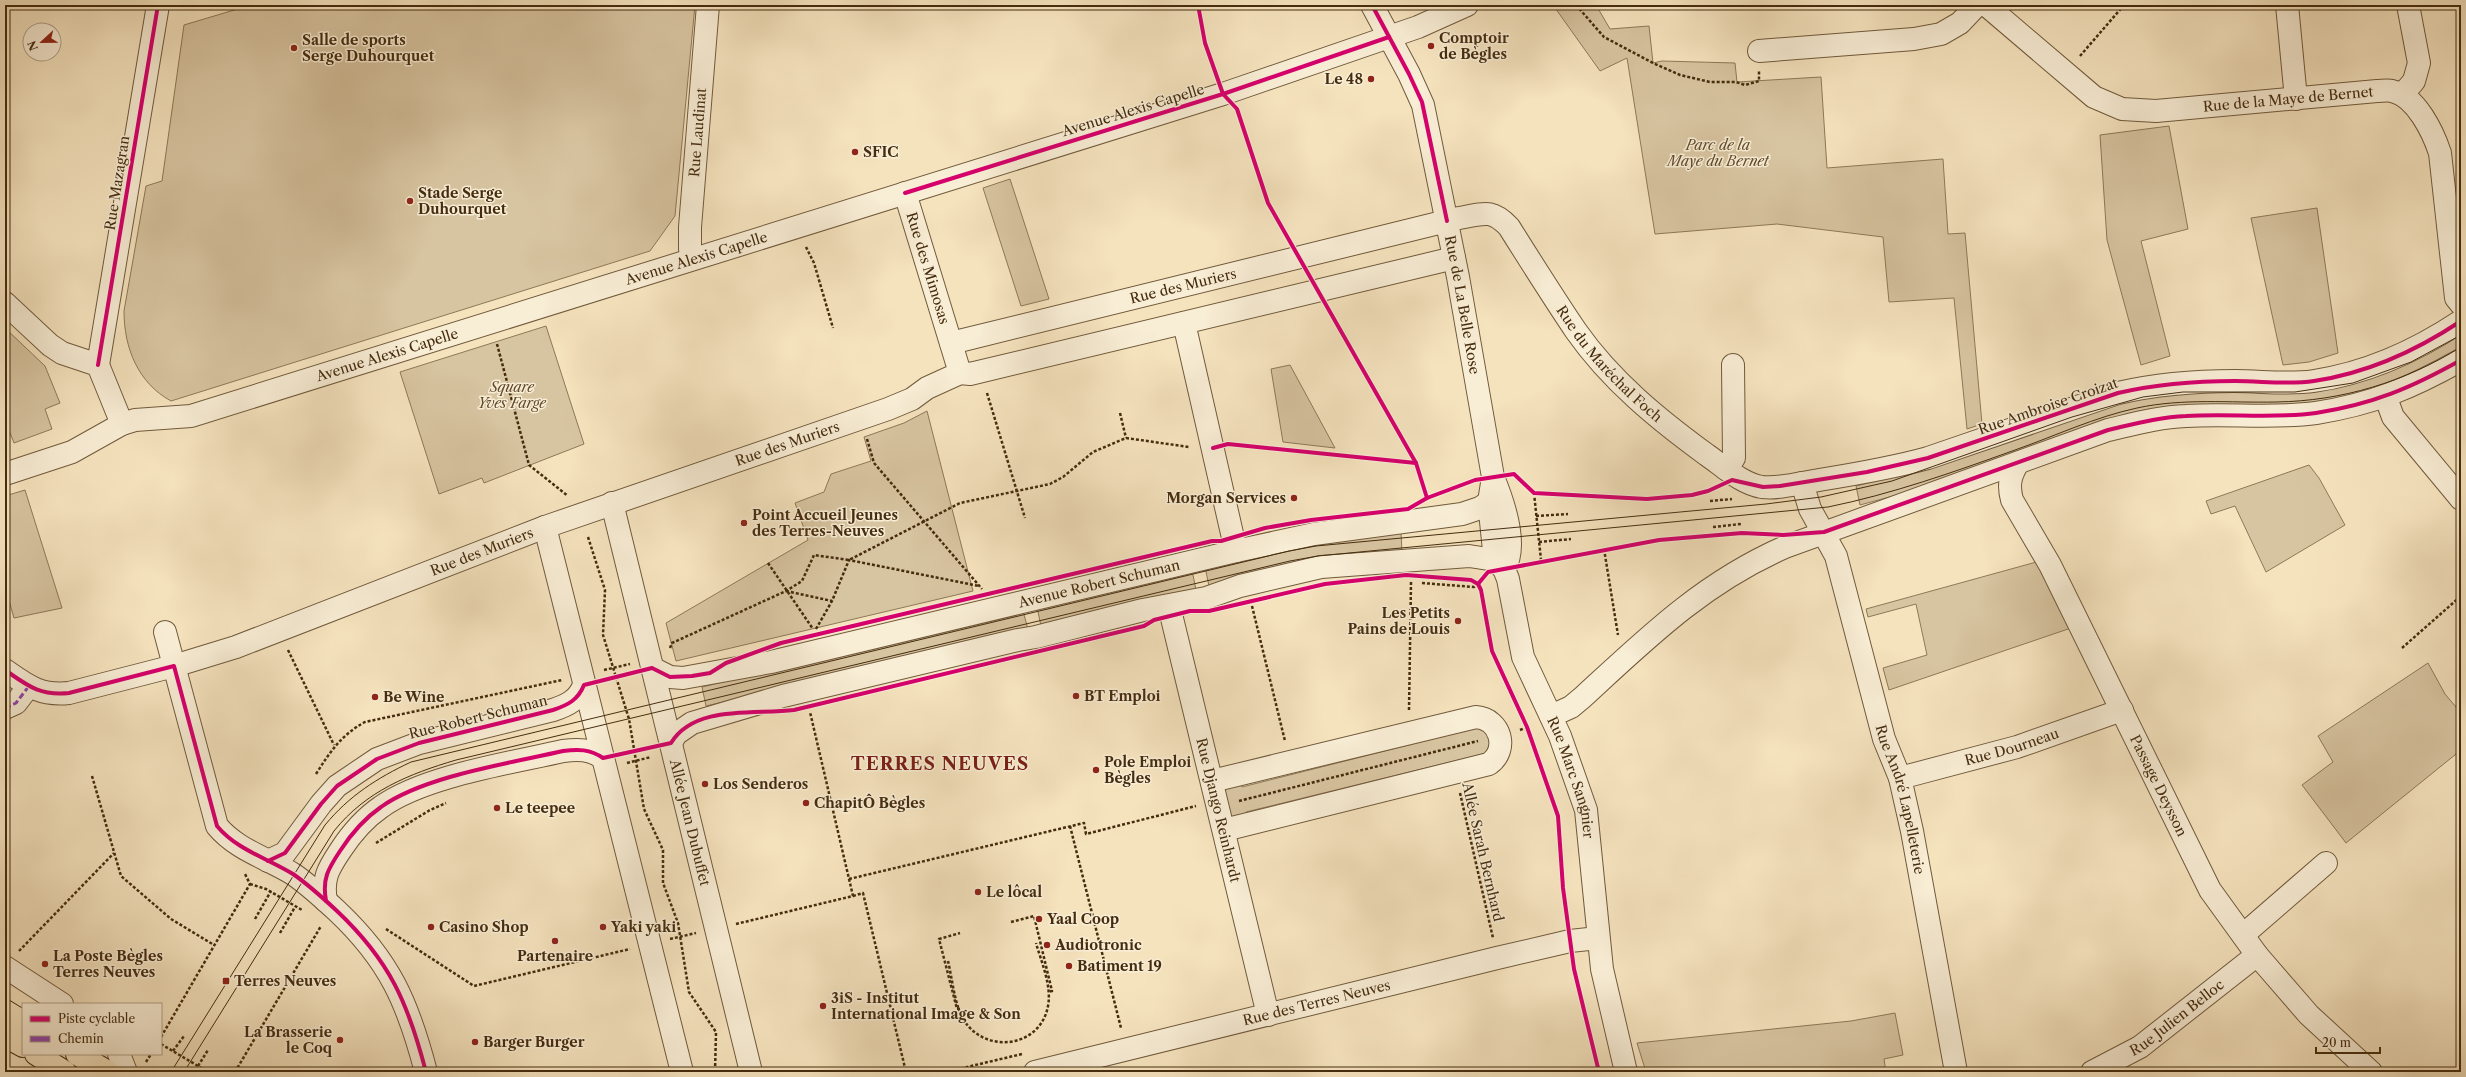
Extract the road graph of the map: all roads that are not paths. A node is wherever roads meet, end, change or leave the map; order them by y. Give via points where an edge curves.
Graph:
1 (158, 5) edge
2 (708, 5) edge
3 (1372, 5) edge
4 (1467, 5) edge
5 (1978, 5) edge
6 (1986, 5) edge
7 (2287, 5) edge
8 (2408, 5) edge
9 (1389, 37) junction
10 (1759, 51) road end
11 (2402, 95) junction
12 (2296, 98) junction
13 (905, 193) junction
14 (1447, 221) junction
15 (1454, 258) junction
16 (692, 259) junction
17 (5, 302) edge
18 (2461, 304) edge
19 (2461, 321) edge
20 (1184, 323) junction
21 (951, 343) junction
22 (2461, 360) edge
23 (98, 365) junction
24 (1733, 365) dead end
25 (960, 373) junction
26 (2386, 398) junction
27 (122, 424) junction
28 (2018, 463) junction
29 (5, 474) edge
30 (1504, 475) junction
31 (1723, 476) junction
32 (1802, 483) junction
33 (2461, 499) edge
34 (1488, 502) junction
35 (612, 504) junction
36 (545, 527) junction
37 (1824, 532) junction
38 (1236, 550) junction
39 (1502, 568) junction
40 (1169, 606) junction
41 (165, 632) dead end
42 (174, 666) junction
43 (652, 668) junction
44 (5, 670) edge
45 (584, 685) junction
46 (29, 686) junction
47 (5, 708) edge
48 (2122, 710) junction
49 (1551, 716) junction
50 (672, 747) junction
51 (604, 763) junction
52 (1900, 778) junction
53 (1212, 781) junction
54 (1224, 830) junction
55 (268, 861) junction
56 (2326, 863) dead end
57 (326, 901) junction
58 (2243, 935) junction
59 (1598, 938) junction
60 (2257, 955) junction
61 (10, 962) edge
62 (61, 1003) edge
63 (5, 1011) edge
64 (1268, 1015) junction
65 (22, 1021) edge
66 (5, 1036) edge
67 (22, 1045) edge
68 (38, 1055) edge
69 (79, 1055) edge
70 (120, 1055) edge
71 (65, 1072) edge
72 (108, 1072) edge
73 (126, 1072) edge
74 (426, 1072) edge
75 (682, 1072) edge
76 (751, 1072) edge
77 (1035, 1072) edge
78 (1626, 1072) edge
79 (1956, 1072) edge
80 (2092, 1072) edge
81 (2372, 1072) edge

1 - 23 street, Rue Mazagran
2 - 16 street, Rue Laudinat via 690,227
3 - 9 street
4 - 9 street, Avenue Alexis Capelle
5 - 10 street via 1960,23 1941,34 1914,39
6 - 12 street, Rue de la Maye de Bernet via 2094,97 2122,108 2156,111
7 - 12 street
8 - 11 street via 2419,63 2414,80
9 - 13 street, Avenue Alexis Capelle via 1223,94
9 - 14 street, Rue de La Belle Rose via 1419,94
11 - 12 street, Rue de la Maye de Bernet via 2392,91 2377,91
11 - 18 street via 2417,109 2433,132 2440,153 2456,298
13 - 16 street, Avenue Alexis Capelle
13 - 21 street, Rue des Mimosas
14 - 15 street, Rue de La Belle Rose
14 - 21 street, Rue des Muriers
14 - 31 street, Rue du Maréchal Foch via 1488,213 1498,216 1509,227 1577,332 1606,367 1661,421
15 - 20 street, Rue des Muriers
15 - 30 street, Rue de La Belle Rose
16 - 27 street, Avenue Alexis Capelle via 191,416 135,420
17 - 23 street via 50,345 62,353
19 - 32 street, Rue Ambroise Croizat via 2411,352 2350,374 2313,381 2192,382 2141,388 2095,400 1928,458 1893,467
20 - 25 street, Rue des Muriers via 970,374
20 - 38 street
21 - 25 street
22 - 26 street
23 - 27 street
24 - 31 street via 1734,458
25 - 35 street, Rue des Muriers via 912,398 860,420
26 - 28 street via 2315,413 2275,416 2185,416 2148,420 2108,430
26 - 33 street via 2393,417
27 - 29 street, Avenue Alexis Capelle via 72,452
28 - 37 street
28 - 48 street, Passage Deysson via 2010,476 2012,500 2050,565
30 - 34 street, Rue de La Belle Rose
30 - 39 street, Rue de La Belle Rose via 1502,499 1511,548 1510,559
31 - 32 street, Rue du Maréchal Foch via 1742,490
32 - 37 street, Rue André Lapelleterie via 1810,509
34 - 38 street, Avenue Robert Schuman via 1480,508 1462,514 1314,534
34 - 39 street, Rue de La Belle Rose
35 - 36 street, Rue des Muriers
35 - 43 street, Allée Jean Dubuffet
36 - 42 street, Rue des Muriers via 243,644
36 - 45 street
37 - 49 street, Rue Marc Sangnier via 1739,568 1682,607 1571,707
37 - 52 street, Rue André Lapelleterie via 1836,556 1884,739
38 - 43 street, Avenue Robert Schuman via 770,662 683,678 670,677
39 - 40 street via 1469,556 1321,567
39 - 49 street, Rue de La Belle Rose via 1524,657
40 - 50 street via 783,696 692,723 676,734
40 - 53 street, Rue Django Reinhardt
41 - 42 street
42 - 46 street, Rue des Muriers via 70,693 53,694
42 - 55 street via 217,826 227,838
43 - 50 street, Allée Jean Dubuffet
44 - 46 street, Rue des Muriers
45 - 51 street
45 - 55 street, Rue Robert Schuman via 577,698 567,705 418,743 377,759 337,786 285,853
46 - 47 street via 16,703
48 - 52 street, Rue Dourneau via 2017,747
48 - 58 street, Passage Deysson via 2194,862 2210,890
49 - 59 street, Rue Marc Sangnier via 1586,810
50 - 76 street, Allée Jean Dubuffet
51 - 57 street via 596,753 580,749 563,751 460,775 381,806 350,836 324,878
51 - 75 street
52 - 79 street, Rue André Lapelleterie
53 - 54 street, Rue Django Reinhardt
53 - 54 street via 1476,717 1492,723 1499,736 1500,751 1489,764
54 - 64 street, Rue Django Reinhardt
55 - 57 street via 311,887
56 - 58 street
57 - 74 street via 358,931 396,983 416,1032
58 - 60 street, Passage Deysson
59 - 64 street, Rue des Terres Neuves via 1557,944
59 - 78 street, Rue Marc Sangnier via 1603,972
60 - 80 street, Rue Julien Belloc via 2140,1047
60 - 81 street, Passage Deysson via 2309,1015
61 - 62 street
63 - 65 main road
64 - 77 street, Rue des Terres Neuves
66 - 67 main road
68 - 71 main road
69 - 72 main road
70 - 73 street

